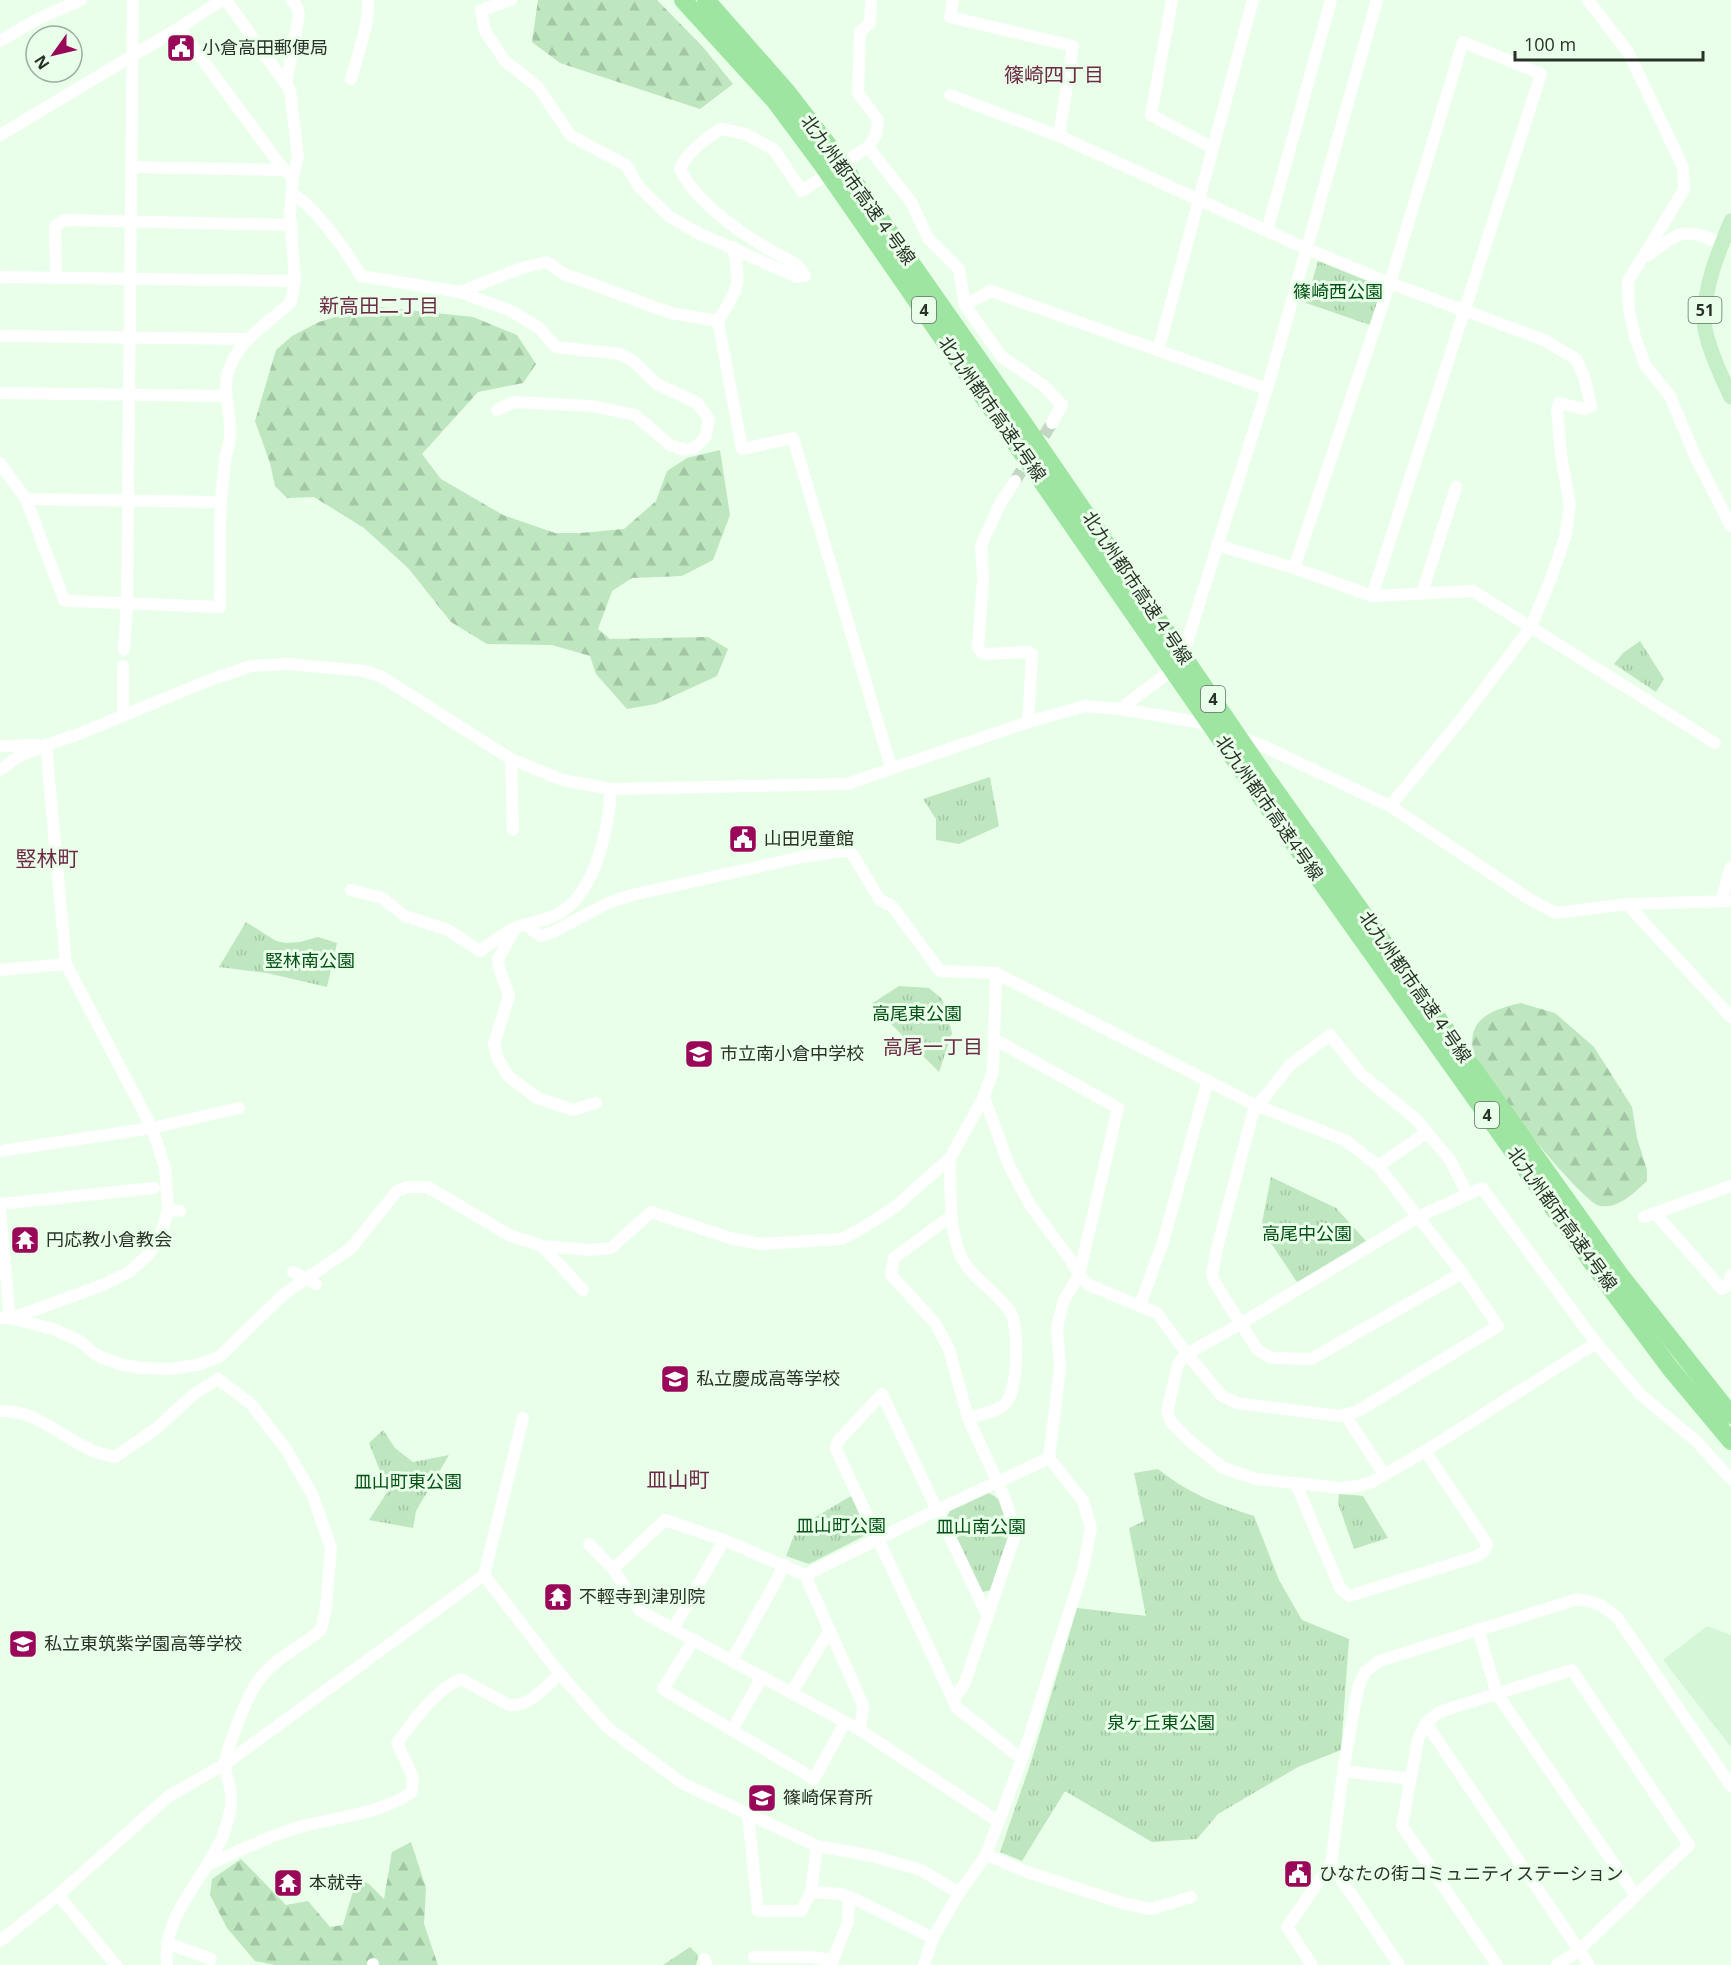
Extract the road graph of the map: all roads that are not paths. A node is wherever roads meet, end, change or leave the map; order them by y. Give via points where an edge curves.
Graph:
1 (81, 0) edge
2 (133, 0) edge
3 (224, 0) edge
4 (292, 0) edge
5 (369, 0) edge
6 (511, 0) edge
7 (683, 0) edge
8 (706, 0) edge
9 (871, 0) edge
10 (953, 0) edge
11 (1172, 0) edge
12 (1253, 0) edge
13 (1331, 0) edge
14 (1377, 0) edge
15 (1588, 0) edge
16 (179, 28) junction
17 (0, 41) edge
18 (132, 54) junction
19 (351, 79) dead end
20 (286, 83) junction
21 (950, 95) dead end
22 (0, 135) edge
23 (1059, 136) junction
24 (868, 147) junction
25 (1211, 147) junction
26 (131, 167) junction
27 (289, 174) junction
28 (292, 193) junction
29 (1199, 200) junction
30 (130, 220) junction
31 (1731, 221) edge
32 (291, 225) junction
33 (1267, 231) junction
34 (1721, 244) junction
35 (733, 247) junction
36 (1307, 249) junction
37 (1641, 260) junction
38 (0, 277) edge
39 (56, 278) junction
40 (130, 279) junction
41 (295, 281) junction
42 (1390, 283) junction
43 (460, 291) junction
44 (965, 305) junction
45 (1464, 311) junction
46 (718, 321) junction
47 (0, 336) edge
48 (129, 339) junction
49 (249, 339) junction
50 (1158, 351) junction
51 (1267, 389) junction
52 (0, 393) edge
53 (129, 394) junction
54 (226, 396) junction
55 (1731, 398) edge
56 (497, 410) dead end
57 (1052, 423) tunnel mouth
58 (0, 463) edge
59 (1015, 481) tunnel mouth
60 (1456, 487) dead end
61 (26, 499) junction
62 (128, 501) junction
63 (221, 502) junction
64 (1731, 526) edge
65 (1217, 545) junction
66 (1294, 568) junction
67 (1422, 593) junction
68 (1372, 596) junction
69 (127, 604) junction
70 (1531, 627) junction
71 (1154, 628) junction
72 (124, 650) dead end
73 (123, 666) dead end
74 (1120, 709) junction
75 (123, 715) junction
76 (1028, 722) junction
77 (1715, 743) dead end
78 (46, 744) junction
79 (0, 746) edge
80 (511, 759) junction
81 (891, 767) junction
82 (0, 770) edge
83 (1258, 779) junction
84 (611, 789) junction
85 (1390, 806) junction
86 (513, 830) dead end
87 (1731, 867) edge
88 (351, 890) dead end
89 (1726, 901) edge
90 (1627, 904) junction
91 (520, 927) junction
92 (66, 964) junction
93 (0, 970) edge
94 (996, 973) junction
95 (1731, 1017) edge
96 (994, 1039) junction
97 (1208, 1080) junction
98 (984, 1097) junction
99 (596, 1103) dead end
100 (1255, 1106) junction
101 (239, 1108) dead end
102 (152, 1128) junction
103 (1426, 1133) junction
104 (0, 1151) edge
105 (950, 1158) junction
106 (1378, 1166) junction
107 (1731, 1186) edge
108 (154, 1188) dead end
109 (1468, 1195) junction
110 (0, 1204) edge
111 (0, 1211) edge
112 (951, 1216) junction
113 (1418, 1217) junction
114 (542, 1246) junction
115 (293, 1272) dead end
116 (1462, 1273) junction
117 (1078, 1275) junction
118 (1731, 1275) edge
119 (312, 1282) junction
120 (583, 1290) dead end
121 (1140, 1305) junction
122 (5, 1318) edge
123 (1240, 1324) junction
124 (1596, 1343) junction
125 (1186, 1354) junction
126 (219, 1356) junction
127 (218, 1379) junction
128 (0, 1411) edge
129 (1345, 1415) junction
130 (1731, 1415) edge
131 (523, 1418) dead end
132 (968, 1418) junction
133 (1731, 1441) edge
134 (1425, 1451) junction
135 (1049, 1458) junction
136 (1384, 1474) junction
137 (1731, 1479) edge
138 (997, 1482) junction
139 (1296, 1484) junction
140 (937, 1510) junction
141 (878, 1539) junction
142 (724, 1540) junction
143 (588, 1544) dead end
144 (785, 1565) junction
145 (613, 1569) junction
146 (484, 1575) junction
147 (805, 1575) junction
148 (988, 1617) junction
149 (673, 1629) junction
150 (1478, 1629) junction
151 (830, 1630) junction
152 (694, 1639) junction
153 (732, 1660) junction
154 (560, 1674) junction
155 (762, 1677) junction
156 (791, 1693) junction
157 (1497, 1694) junction
158 (953, 1700) junction
159 (844, 1722) junction
160 (1426, 1723) junction
161 (732, 1730) junction
162 (860, 1730) junction
163 (1022, 1759) junction
164 (225, 1764) junction
165 (1343, 1771) junction
166 (1410, 1779) junction
167 (1731, 1786) edge
168 (748, 1815) junction
169 (999, 1822) junction
170 (818, 1846) junction
171 (986, 1855) junction
172 (209, 1864) junction
173 (1331, 1864) junction
174 (811, 1892) junction
175 (959, 1893) junction
176 (58, 1894) junction
177 (1636, 1896) junction
178 (849, 1897) junction
179 (1191, 1897) dead end
180 (933, 1938) junction
181 (0, 1941) edge
182 (167, 1944) junction
183 (1580, 1949) junction
184 (754, 1957) dead end
185 (211, 1959) dead end
186 (116, 1965) edge
187 (167, 1965) edge
188 (924, 1965) edge
189 (1312, 1965) edge
190 (1399, 1965) edge
191 (1497, 1965) edge
192 (1557, 1965) edge
193 (1589, 1965) edge

1 - 17 street
2 - 18 street
3 - 16 street
3 - 20 street
4 - 20 street via 299,15
5 - 19 street
6 - 35 street via 480,10 485,31 505,61 538,87 571,136 626,165 639,187 670,217
7 - 71 highway, 北九州都市高速4号線 / 4 via 776,101 1012,436
8 - 71 highway, 北九州都市高速４号線 / 4 via 831,149
9 - 24 street via 870,23 860,32 858,93 878,120 876,135
10 - 23 street via 950,17 1073,46
11 - 25 street via 1151,115
12 - 25 street
13 - 33 street
14 - 36 street
15 - 37 street via 1628,52 1683,167 1684,190
16 - 18 street
16 - 27 street
18 - 22 street
18 - 26 street
20 - 27 street via 298,156
21 - 23 street
23 - 29 street
24 - 35 street via 802,191 774,150 746,134 721,129 712,134 683,161 680,169 686,181 735,227 801,267 805,276 797,277
24 - 44 street via 911,202 928,238 959,269
25 - 29 street
26 - 27 street
26 - 30 street
27 - 28 street
28 - 32 street
28 - 43 street via 305,201 362,276
29 - 33 street
29 - 50 street
30 - 32 street
30 - 39 street via 65,220 55,226
30 - 40 street
31 - 34 main road, 51
32 - 41 street
33 - 36 street
34 - 37 street via 1702,234 1678,234
34 - 55 main road, 51 via 1710,276 1704,321
35 - 46 street via 739,274 737,288
36 - 42 street
36 - 51 street
37 - 64 street via 1628,281 1635,337 1645,365 1670,396
38 - 39 street
39 - 40 street
40 - 41 street
40 - 48 street
41 - 49 street via 291,302
42 - 45 street
42 - 45 street via 1464,42 1541,74
42 - 66 street
43 - 46 street via 547,262 564,274 671,313
43 - 56 street via 511,311 539,328 556,347 620,354 657,384 697,404 709,419 706,436 686,450 670,445 635,415 592,406 514,402
44 - 50 street via 991,291
44 - 57 street via 1002,357 1043,385 1062,405
45 - 68 street
45 - 70 street via 1544,340 1576,359 1591,406 1584,409 1559,403 1557,410 1570,505 1565,538
46 - 81 street via 742,449 793,438
47 - 48 street
48 - 49 street
48 - 53 street
49 - 54 street via 228,370
50 - 51 street
51 - 65 street
52 - 53 street
53 - 54 street
53 - 62 street
54 - 63 street via 230,439
58 - 61 street
59 - 76 street via 981,545 978,647 986,654 1032,654
60 - 67 street
61 - 62 street
61 - 69 street via 64,600
62 - 63 street
62 - 69 street
63 - 69 street via 220,607
65 - 66 street
65 - 74 street via 1180,664
66 - 68 street
67 - 68 street
67 - 70 street via 1473,591
69 - 72 street
70 - 77 street
70 - 85 street
71 - 83 highway, 北九州都市高速4号線 / 4
73 - 75 street
74 - 76 street via 1085,706
74 - 85 street via 1197,722 1250,741
75 - 78 street
75 - 80 street via 251,666 288,664 364,671 382,676
76 - 81 street
78 - 79 street
78 - 82 street
78 - 92 street
80 - 84 street via 562,780
80 - 86 street
81 - 84 street via 847,784
83 - 130 highway, 北九州都市高速４号線 / 4 via 1620,1275
83 - 133 highway, 北九州都市高速4号線 / 4 via 1606,1282
84 - 91 street via 602,846 584,890 563,911
85 - 90 street via 1556,913
87 - 89 street
88 - 91 street via 382,898 405,916 448,930 480,951
89 - 90 street
90 - 95 street
91 - 94 street via 541,936 632,895 802,856 843,851 851,852 880,900 892,906 940,971
91 - 99 street via 498,959 509,996 494,1044 498,1059 508,1076 537,1098 573,1110
92 - 93 street
92 - 102 street
94 - 96 street
94 - 97 street
96 - 98 street via 993,1070
96 - 117 street via 1118,1107
97 - 100 street
97 - 121 street via 1163,1242
98 - 105 street
98 - 117 street via 1009,1165 1030,1205 1070,1258
100 - 103 street via 1290,1065 1330,1035 1362,1075 1416,1119
100 - 106 street via 1345,1140
100 - 123 street via 1212,1274
101 - 102 street
102 - 104 street
102 - 122 street via 174,1210 147,1256 129,1272 103,1285
103 - 106 street
103 - 109 street via 1450,1160
105 - 112 street
105 - 114 street via 895,1207 842,1239 760,1244 651,1212 611,1248
106 - 113 street
107 - 118 street via 1649,1215 1722,1289 1728,1286
108 - 110 street
109 - 113 street
109 - 124 street via 1482,1188
111 - 122 street
112 - 132 street via 966,1265 1010,1313 1016,1329 1013,1388 1008,1401
112 - 132 street via 894,1258 891,1275 935,1323 949,1349
113 - 116 street
113 - 123 street
114 - 119 street via 509,1234 428,1187 407,1187 397,1191 351,1248
114 - 120 street
115 - 119 street
116 - 123 street via 1311,1359 1271,1358 1257,1349
116 - 129 street via 1498,1326 1358,1411
117 - 121 street via 1089,1285
117 - 135 street via 1064,1300 1057,1327 1060,1368
119 - 126 street via 283,1295
121 - 125 street via 1157,1313
122 - 126 street via 53,1329 98,1356 123,1365 170,1369 197,1365
123 - 125 street
124 - 134 street
124 - 137 street via 1641,1395 1696,1441
125 - 129 street via 1222,1396 1237,1403
125 - 139 street via 1178,1364 1167,1412 1171,1422 1223,1468 1256,1479
126 - 127 street
127 - 128 street via 115,1457 87,1448 50,1425 15,1412
127 - 164 street via 251,1404 286,1449 312,1494 331,1548 321,1630 263,1672 241,1714
129 - 136 street
131 - 146 street
132 - 138 street
134 - 136 street
134 - 139 street via 1487,1544 1485,1550 1478,1556 1349,1596 1340,1588
135 - 138 street
135 - 163 street via 1083,1501 1091,1528 1083,1569
136 - 139 street via 1372,1482 1341,1488
138 - 140 street
138 - 148 street via 1016,1532
140 - 141 street
140 - 141 street via 882,1394 838,1441 836,1449
140 - 148 street
141 - 147 street
141 - 158 street
142 - 144 street
142 - 145 street via 665,1520
142 - 149 street
143 - 145 street
144 - 147 street
144 - 153 street
145 - 149 street via 640,1611
146 - 154 street
146 - 164 street
147 - 151 street
148 - 158 street via 964,1685
149 - 152 street
150 - 157 street
150 - 165 street via 1379,1661 1365,1672 1358,1688
150 - 167 street via 1578,1599 1599,1604 1617,1617
151 - 156 street
151 - 162 street via 862,1705
152 - 153 street
152 - 161 street via 663,1689
153 - 155 street
154 - 168 street via 608,1728 682,1784
154 - 172 street via 529,1701 517,1706 461,1679 447,1685 397,1743 413,1777 412,1792 349,1816 296,1828
155 - 156 street
155 - 161 street
156 - 159 street
157 - 160 street via 1439,1712
157 - 177 street
157 - 177 street via 1572,1670 1689,1845
158 - 163 street
159 - 161 street via 814,1779
159 - 162 street
160 - 166 street via 1418,1740
160 - 183 street
162 - 169 street
163 - 169 street
164 - 172 street via 232,1806
164 - 176 street via 169,1796
165 - 166 street
165 - 173 street
166 - 191 street via 1402,1826
168 - 170 street
168 - 174 street via 758,1911 801,1911
169 - 171 street
170 - 174 street
170 - 175 street via 921,1870
171 - 175 street
171 - 179 street via 1126,1904 1151,1909
172 - 182 street via 175,1919
173 - 189 street via 1287,1927
173 - 190 street
174 - 178 street
175 - 180 street
176 - 181 street
176 - 186 street
177 - 183 street
178 - 180 street
178 - 184 street via 848,1922 833,1960
180 - 188 street
182 - 185 street
182 - 187 street
183 - 192 street
183 - 193 street

